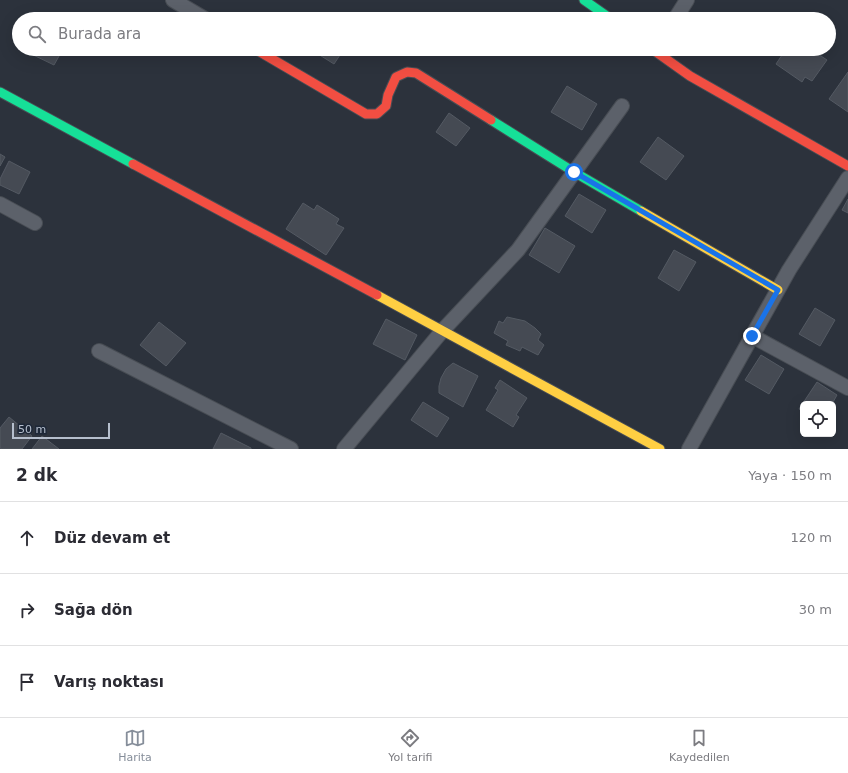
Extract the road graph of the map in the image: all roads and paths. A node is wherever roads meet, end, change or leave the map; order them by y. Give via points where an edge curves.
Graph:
1 (173, 0) edge
2 (584, 0) edge
3 (687, 0) edge
4 (193, 12) edge
5 (601, 12) edge
6 (679, 12) edge
7 (267, 56) edge
8 (663, 56) edge
9 (0, 92) edge
10 (622, 106) dead end
11 (848, 166) edge
12 (574, 172) junction
13 (848, 178) edge
14 (0, 204) edge
15 (35, 223) dead end
16 (778, 290) junction
17 (443, 330) junction
18 (752, 336) junction
19 (99, 351) dead end
20 (848, 388) edge
21 (291, 449) edge
22 (344, 449) edge
23 (660, 449) edge
24 (689, 449) edge

1 - 4 street
2 - 5 street
3 - 6 street
7 - 12 street via 366,114 377,114 386,106 396,77 407,72 416,73
8 - 11 street via 690,76
9 - 17 street
10 - 12 street
12 - 16 street
12 - 17 street via 518,250
13 - 16 street
14 - 15 street
16 - 18 street
17 - 22 street
17 - 23 street
18 - 20 street
18 - 24 street
19 - 21 street

